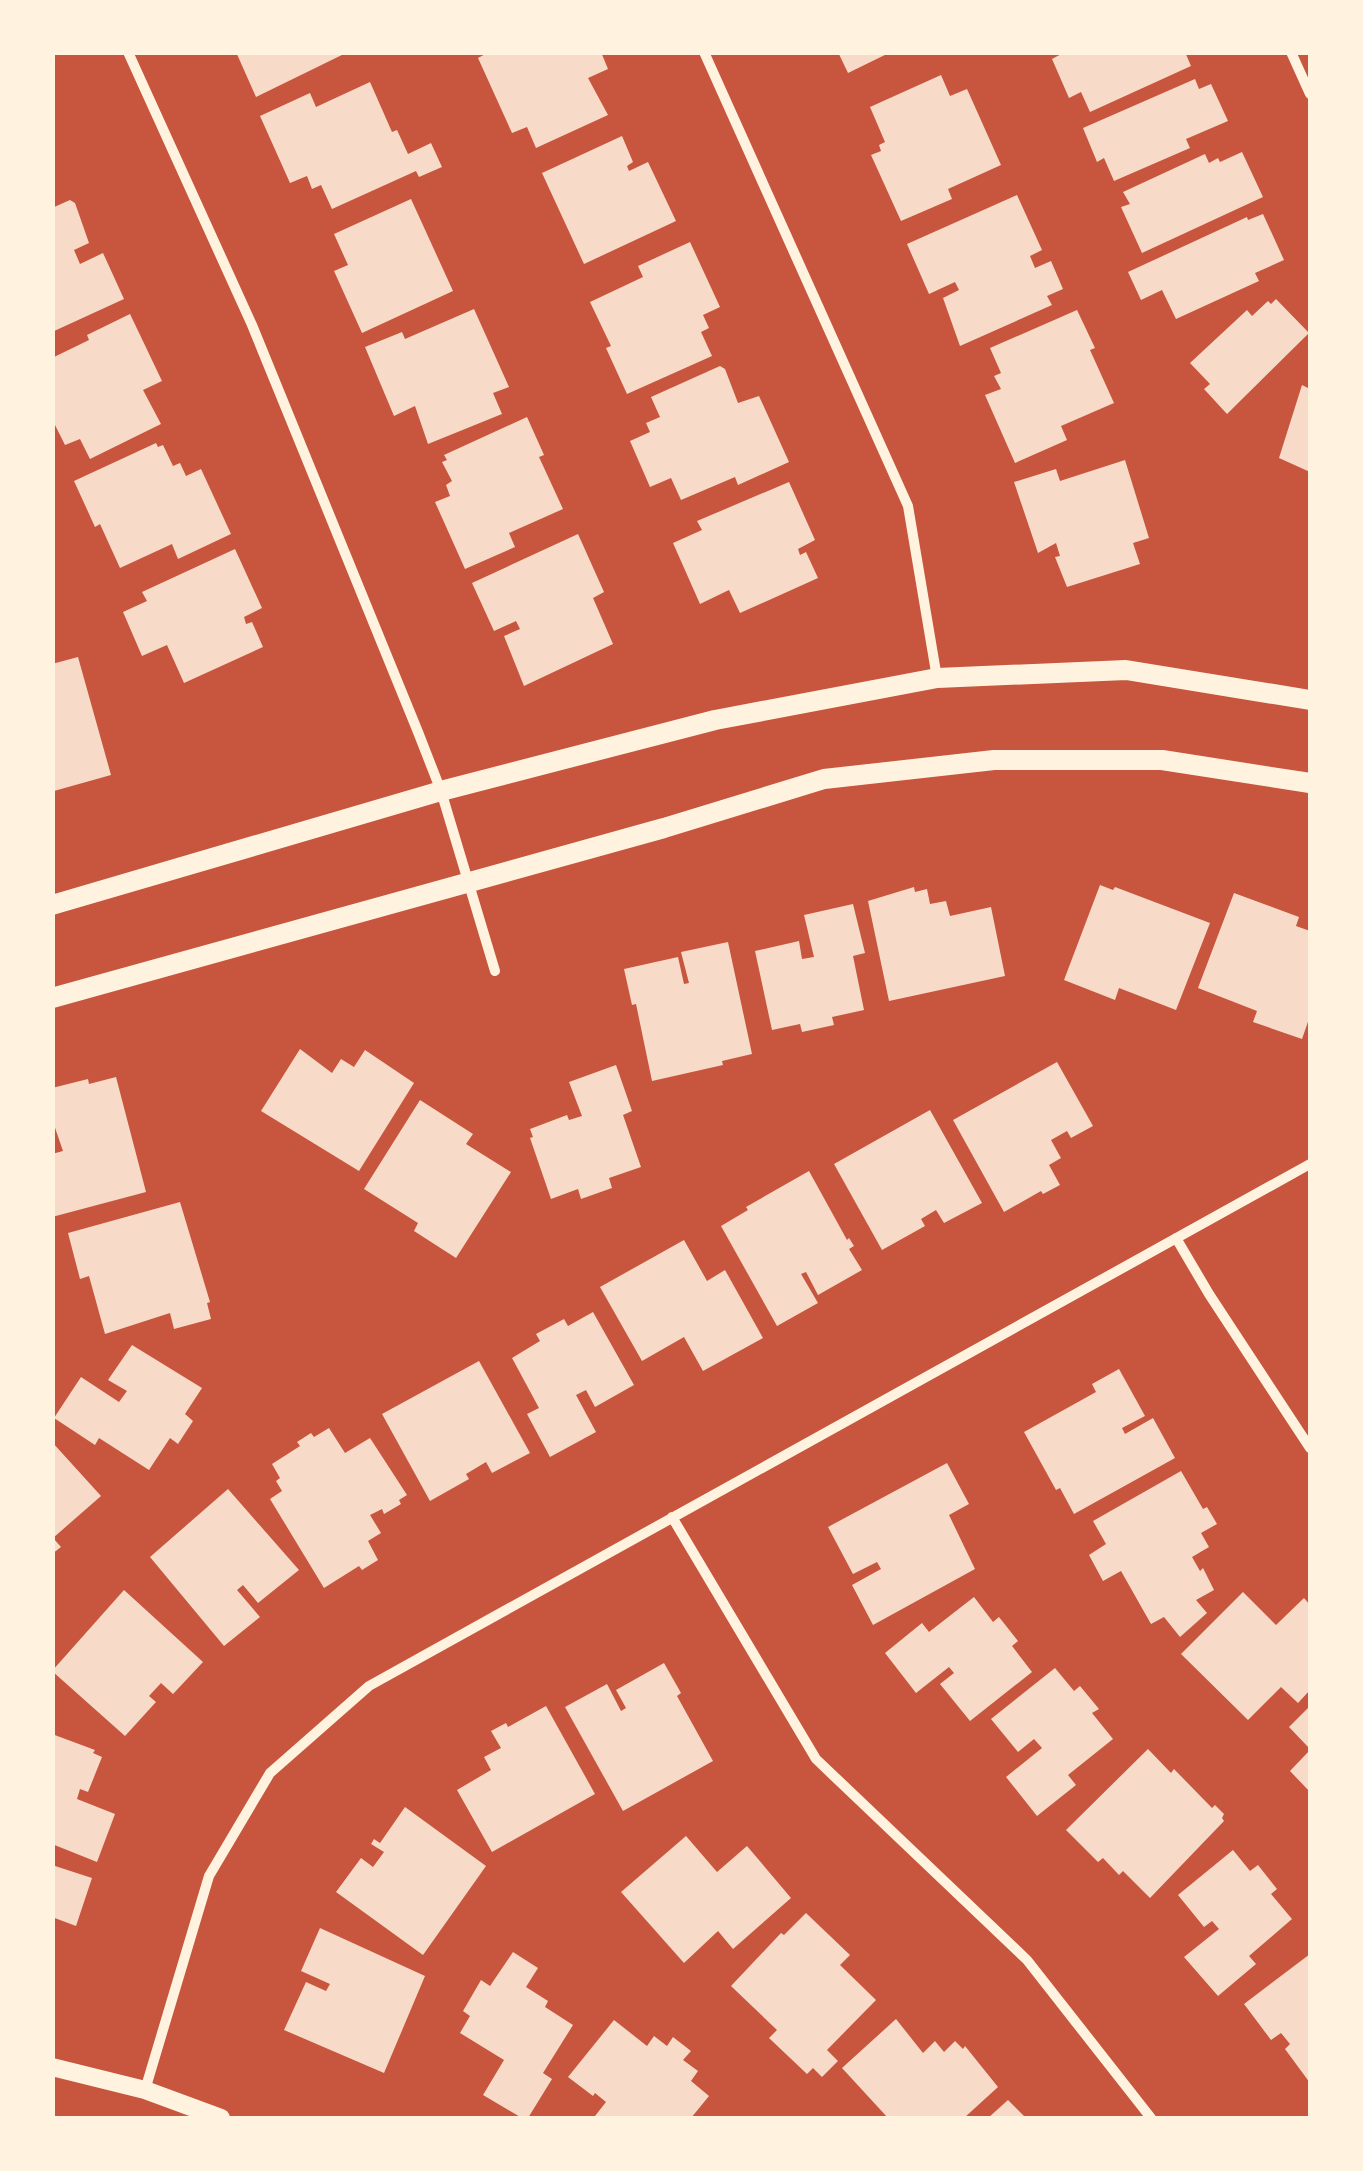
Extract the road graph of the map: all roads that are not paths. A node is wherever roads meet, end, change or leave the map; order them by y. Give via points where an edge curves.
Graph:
1 (128, 52) edge
2 (704, 52) edge
3 (1291, 52) edge
4 (1310, 94) edge
5 (937, 678) junction
6 (1310, 700) edge
7 (1310, 783) edge
8 (441, 791) junction
9 (469, 880) junction
10 (52, 905) edge
11 (494, 971) dead end
12 (52, 998) edge
13 (1310, 1164) edge
14 (1176, 1238) junction
15 (1310, 1448) edge
16 (672, 1517) junction
17 (52, 2066) edge
18 (146, 2090) junction
19 (221, 2118) edge
20 (1151, 2118) edge

1 - 8 street via 252,324
2 - 5 street via 908,506
3 - 4 street
5 - 6 main road via 1126,670
5 - 8 main road via 716,720
7 - 9 main road via 1162,760 994,760 824,778
8 - 9 street
8 - 10 main road
9 - 11 street
9 - 12 main road
13 - 14 street
14 - 15 street
14 - 16 street
16 - 18 street via 369,1686 270,1773 208,1876
16 - 20 street via 816,1760 1027,1960
17 - 18 street
18 - 19 street

